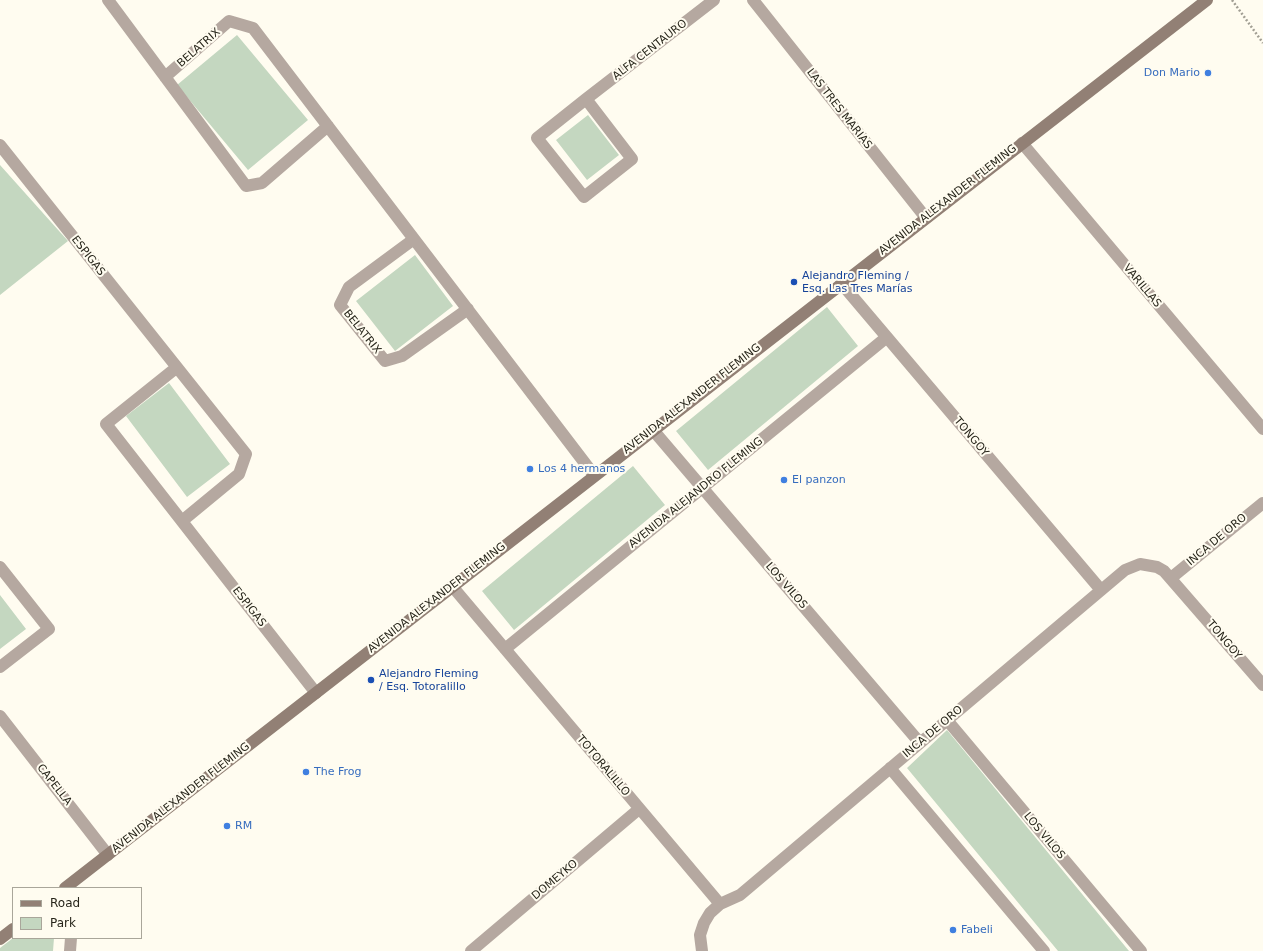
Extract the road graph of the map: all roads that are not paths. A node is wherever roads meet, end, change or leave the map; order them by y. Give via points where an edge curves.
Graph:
1 (108, 0) edge
2 (714, 0) edge
3 (753, 0) edge
4 (1207, 0) edge
5 (165, 77) junction
6 (586, 100) junction
7 (328, 126) junction
8 (1022, 143) junction
9 (0, 145) edge
10 (926, 218) junction
11 (414, 239) junction
12 (841, 283) junction
13 (468, 309) junction
14 (887, 337) junction
15 (176, 368) junction
16 (1263, 429) edge
17 (653, 430) junction
18 (594, 476) junction
19 (702, 488) junction
20 (1263, 503) edge
21 (182, 522) junction
22 (1148, 564) joint
23 (0, 567) edge
24 (1172, 578) junction
25 (452, 586) junction
26 (1101, 590) junction
27 (505, 649) junction
28 (0, 667) edge
29 (1263, 685) edge
30 (316, 693) junction
31 (0, 716) edge
32 (947, 720) junction
33 (920, 743) junction
34 (890, 768) junction
35 (639, 809) junction
36 (108, 855) junction
37 (75, 884) edge
38 (720, 904) junction
39 (12, 930) edge
40 (0, 939) edge
41 (71, 939) edge
42 (70, 951) edge
43 (471, 951) edge
44 (702, 951) edge
45 (1044, 951) edge
46 (1141, 951) edge

1 - 5 street
2 - 6 street, ALFA CENTAURO
3 - 10 street, LAS TRES MARIAS
4 - 8 street, AVENIDA ALEXANDER FLEMING
5 - 7 street, BELATRIX via 229,21 254,28
5 - 7 street via 246,186 262,183
6 - 6 street, ALFA CENTAURO via 537,138 584,197 632,159
7 - 11 street, BELATRIX
8 - 10 street, AVENIDA ALEXANDER FLEMING
8 - 16 street, VARILLAS
9 - 15 street, ESPIGAS
10 - 12 street, AVENIDA ALEXANDER FLEMING
11 - 13 street, BELATRIX
11 - 13 street, BELATRIX via 349,287 340,305 385,361 402,356
12 - 14 street, TONGOY
12 - 17 street, AVENIDA ALEXANDER FLEMING
13 - 18 street, BELATRIX
14 - 19 street, AVENIDA ALEJANDRO FLEMING
14 - 26 street, TONGOY
15 - 21 street, ESPIGAS via 246,454 239,474
15 - 21 street, ESPIGAS via 106,424
17 - 18 street, AVENIDA ALEXANDER FLEMING
17 - 19 street, LOS VILOS
18 - 25 street, AVENIDA ALEXANDER FLEMING
19 - 27 street, AVENIDA ALEJANDRO FLEMING
19 - 33 street, LOS VILOS
20 - 24 street, INCA DE ORO
21 - 30 street, ESPIGAS
22 - 24 street, TONGOY via 1164,571
22 - 26 street, INCA DE ORO via 1140,564 1125,570
23 - 28 street via 49,629
24 - 29 street, TONGOY
25 - 27 street, TOTORALILLO
25 - 30 street, AVENIDA ALEXANDER FLEMING
26 - 32 street, INCA DE ORO
27 - 35 street, TOTORALILLO
30 - 36 street, AVENIDA ALEXANDER FLEMING
31 - 36 street, CAPELLA
32 - 33 street, INCA DE ORO
32 - 46 street, LOS VILOS
33 - 34 street, INCA DE ORO
34 - 38 street, INCA DE ORO via 740,895
34 - 45 street
35 - 38 street, TOTORALILLO
35 - 43 street, DOMEYKO
36 - 37 street, AVENIDA ALEXANDER FLEMING
38 - 44 street via 704,923 700,935
39 - 40 street
41 - 42 street

